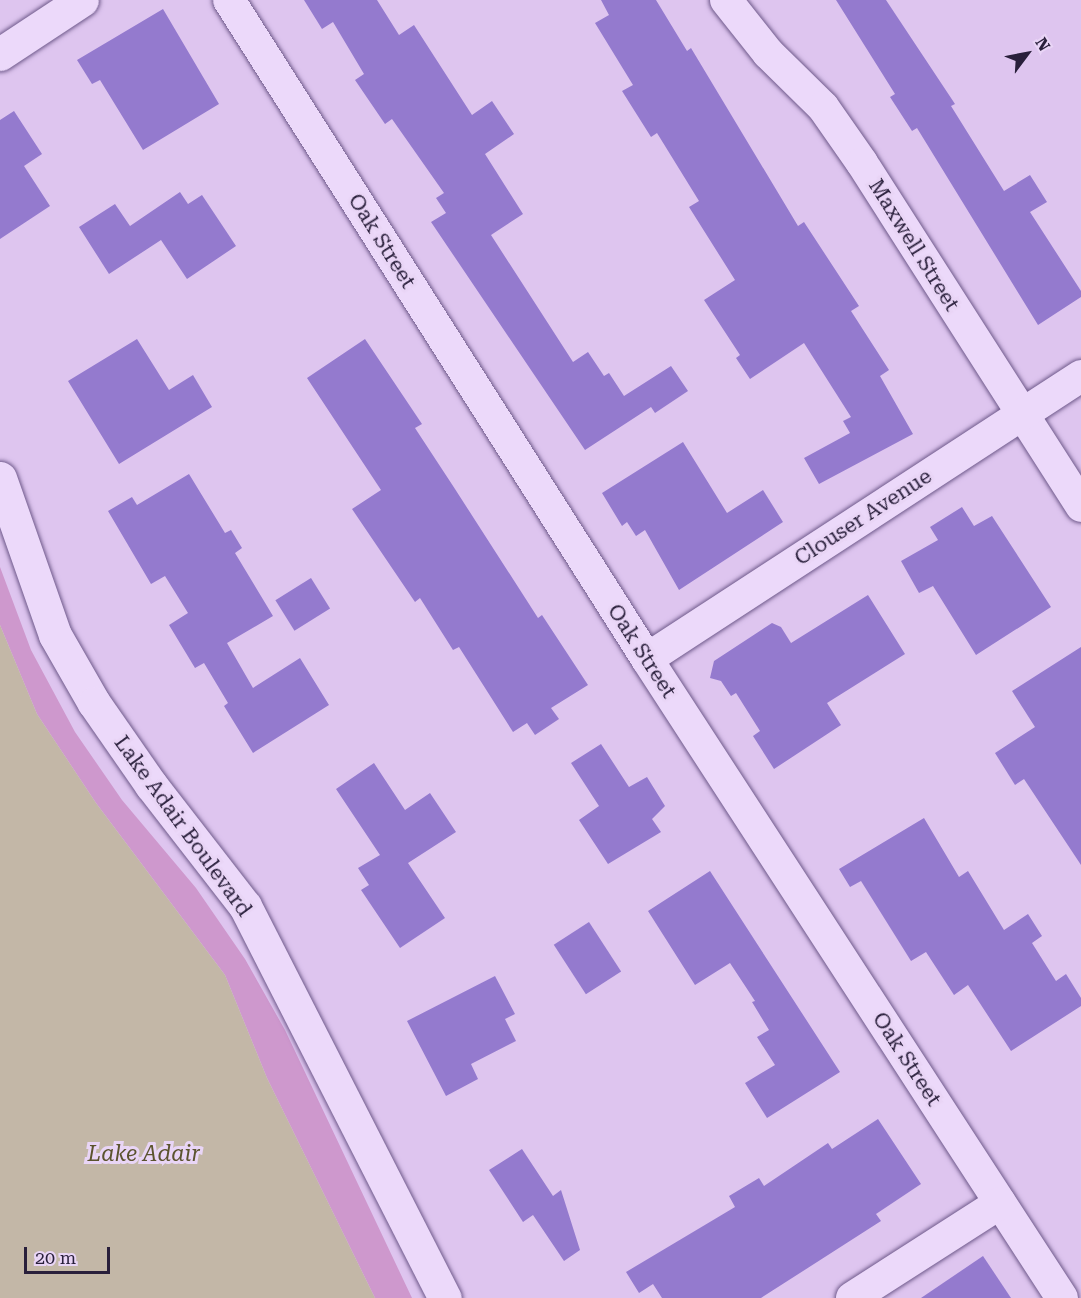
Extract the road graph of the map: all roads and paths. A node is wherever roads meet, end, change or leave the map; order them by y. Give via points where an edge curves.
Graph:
1 (82, 0) edge
2 (229, 0) edge
3 (726, 0) edge
4 (0, 54) edge
5 (1081, 376) edge
6 (1021, 413) junction
7 (0, 478) edge
8 (1081, 506) edge
9 (647, 658) junction
10 (1000, 1203) junction
11 (445, 1298) edge
12 (852, 1298) edge
13 (1062, 1298) edge

1 - 4 street
2 - 9 street, Oak Street
3 - 6 street, Maxwell Street via 768,53 823,107
5 - 6 street, Clouser Avenue
6 - 8 street, Maxwell Street
6 - 9 street, Clouser Avenue
7 - 11 street, Lake Adair Boulevard via 56,635 94,703 151,785 245,906
9 - 10 street, Oak Street
10 - 12 street
10 - 13 street, Oak Street

